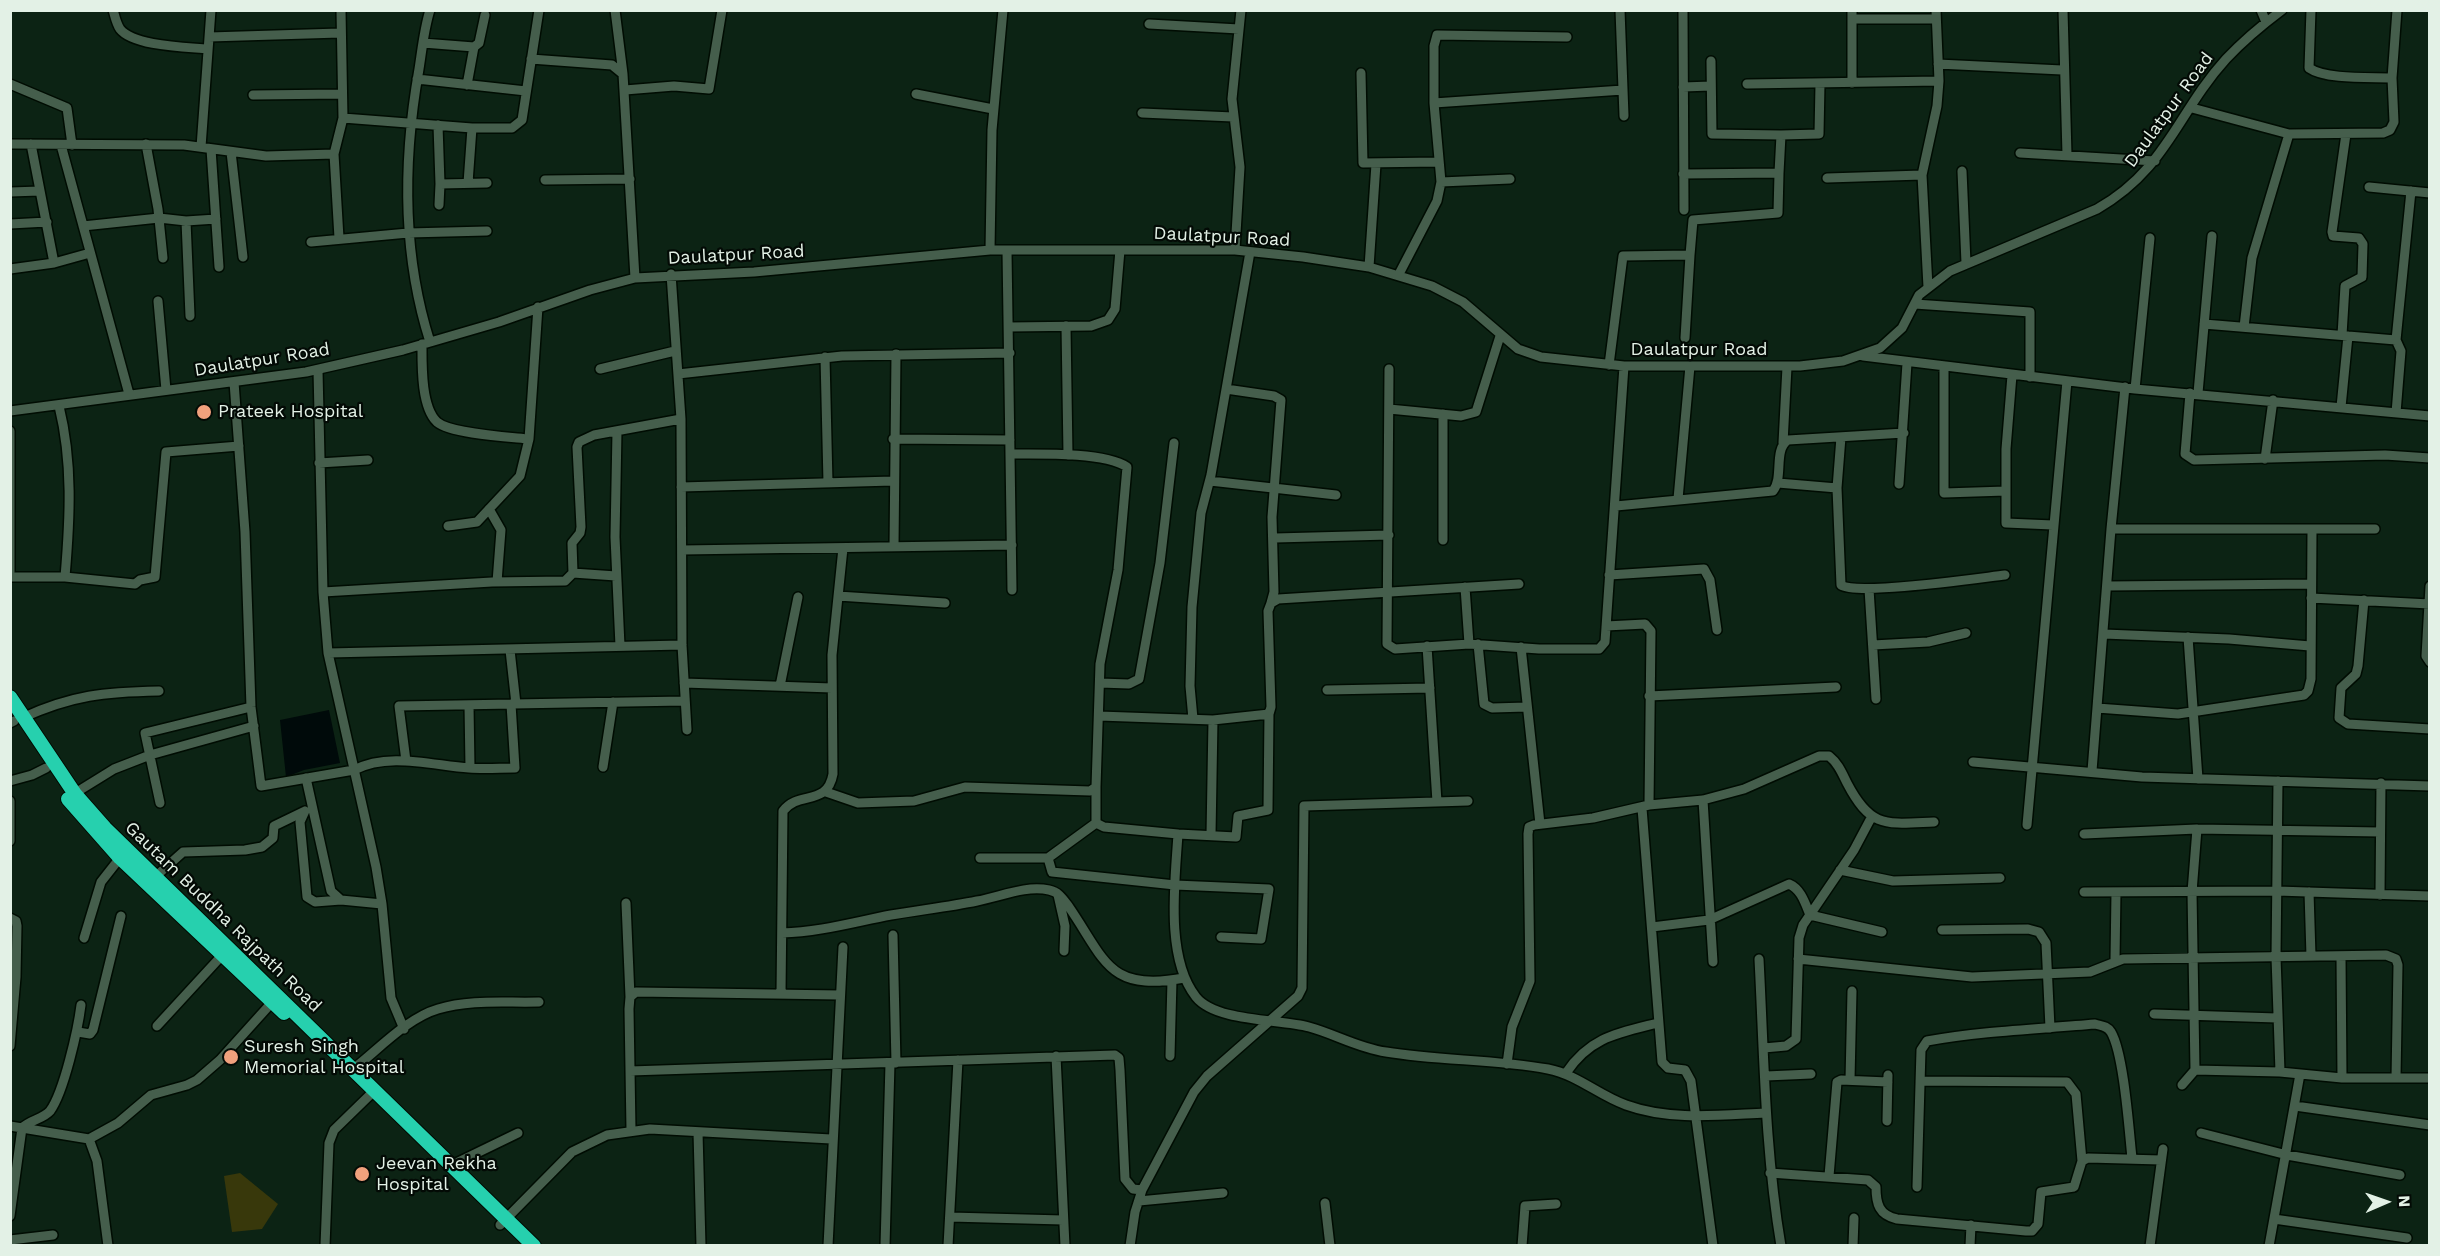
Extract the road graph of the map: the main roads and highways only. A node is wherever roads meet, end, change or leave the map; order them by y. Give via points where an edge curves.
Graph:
1 (10, 698) edge
2 (14, 719) edge
3 (71, 796) junction
4 (123, 854) junction
5 (226, 951) junction
6 (275, 998) junction
7 (371, 1094) junction
8 (503, 1222) junction
9 (522, 1245) edge
10 (534, 1245) edge

1 - 2 highway, Gautam Buddha Rajpath Road
2 - 3 highway, Gautam Buddha Rajpath Road
2 - 3 highway via 46,768
3 - 4 highway, Gautam Buddha Rajpath Road
4 - 5 highway
4 - 5 highway, Gautam Buddha Rajpath Road via 154,877
5 - 6 highway, Gautam Buddha Rajpath Road
6 - 7 highway
6 - 7 highway, Gautam Buddha Rajpath Road via 352,1070
7 - 8 highway
7 - 8 highway, Gautam Buddha Rajpath Road via 452,1165
8 - 9 highway
8 - 10 highway, Gautam Buddha Rajpath Road

